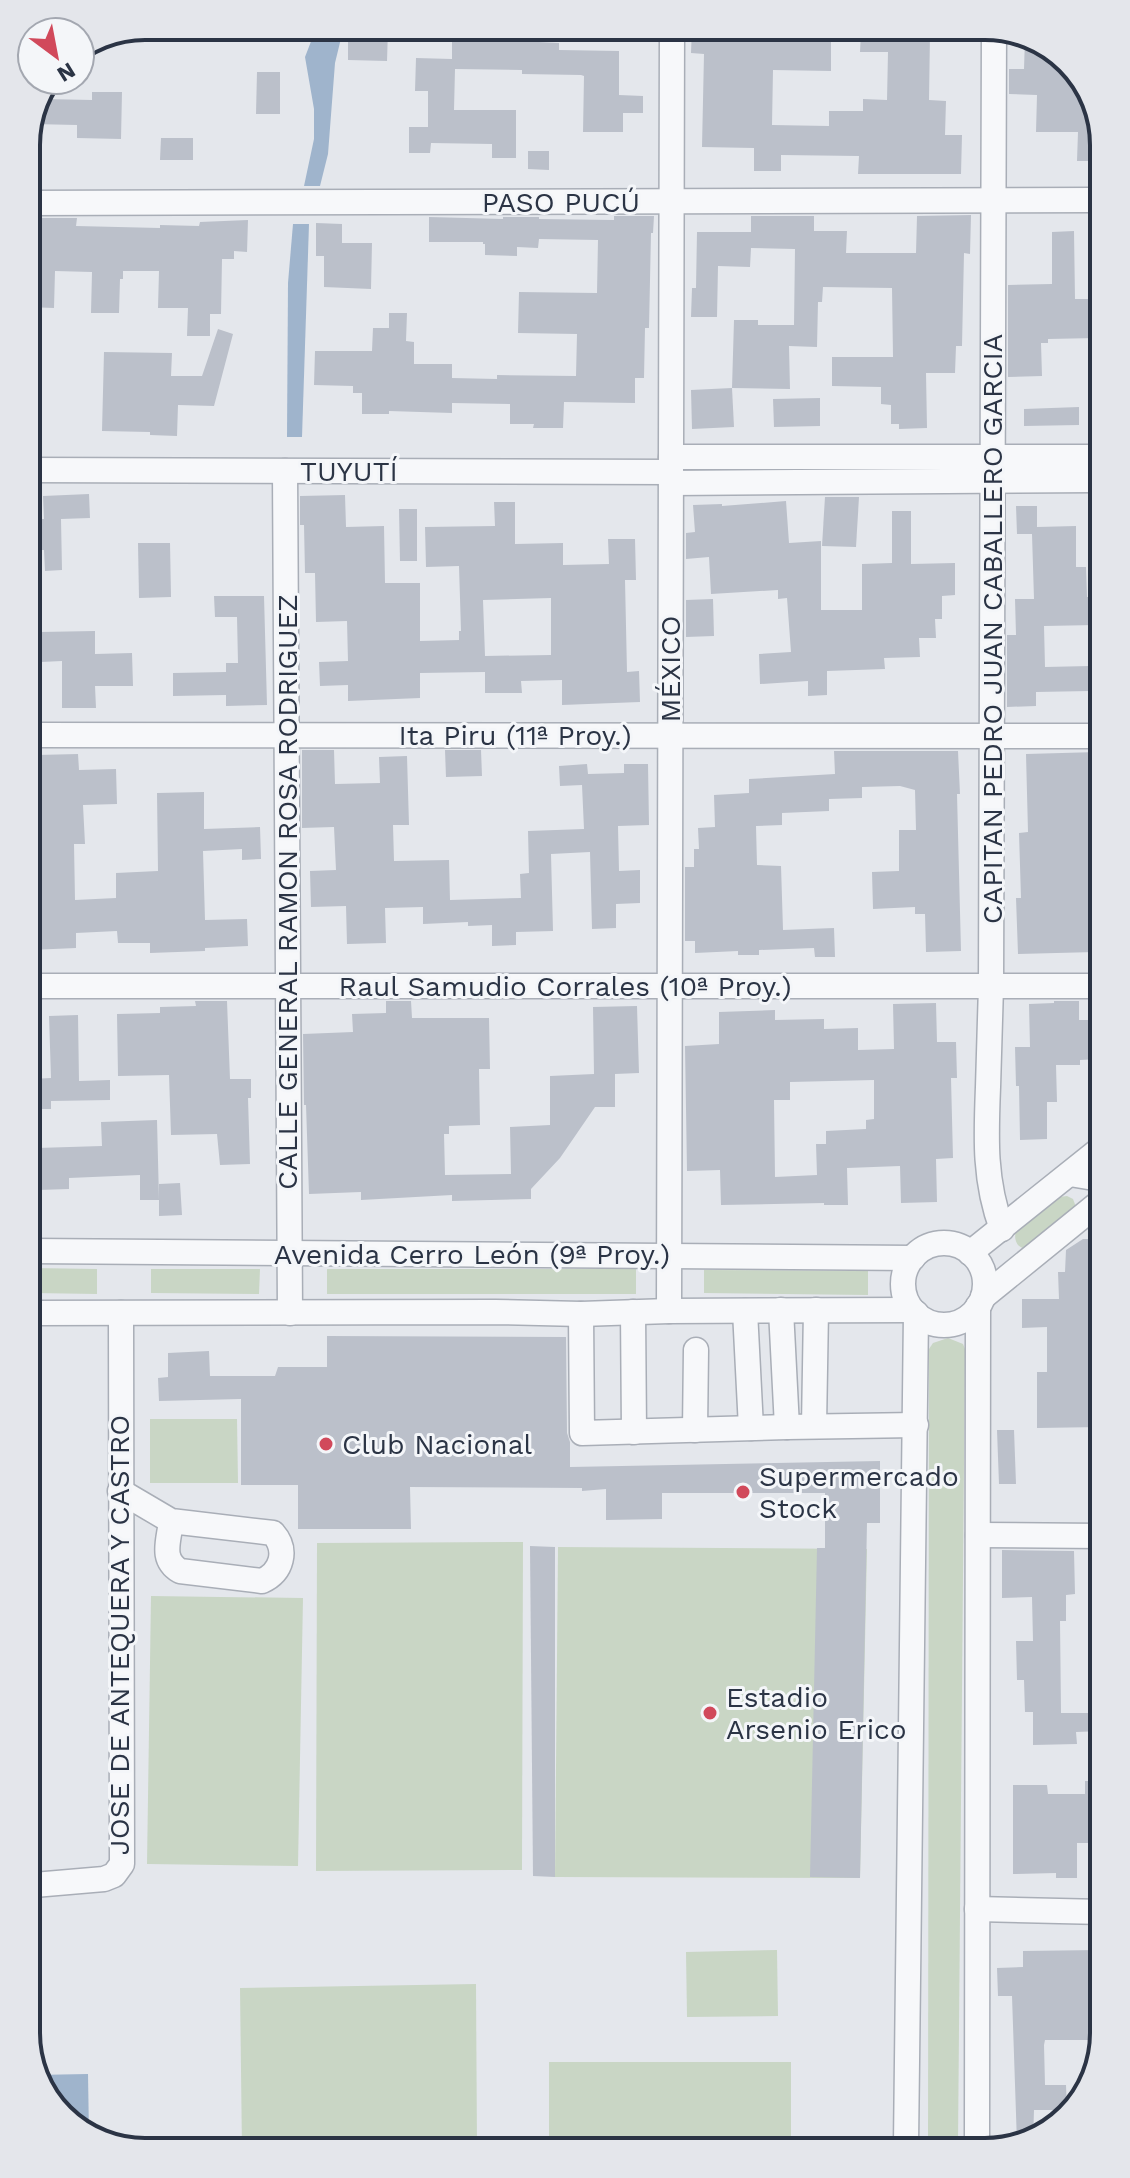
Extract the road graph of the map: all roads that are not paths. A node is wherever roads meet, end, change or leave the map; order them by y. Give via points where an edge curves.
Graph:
1 (672, 40) edge
2 (994, 40) edge
3 (993, 200) junction
4 (1090, 200) edge
5 (672, 201) junction
6 (40, 203) edge
7 (1090, 458) edge
8 (993, 469) junction
9 (40, 470) edge
10 (285, 471) junction
11 (671, 471) junction
12 (1090, 479) edge
13 (40, 735) edge
14 (286, 735) junction
15 (670, 735) junction
16 (992, 736) junction
17 (1090, 736) edge
18 (40, 986) edge
19 (287, 986) junction
20 (669, 986) junction
21 (991, 986) junction
22 (1090, 986) edge
23 (1090, 1157) edge
24 (1070, 1174) junction
25 (1090, 1177) edge
26 (1090, 1210) edge
27 (1002, 1229) junction
28 (40, 1251) edge
29 (290, 1253) junction
30 (970, 1253) junction
31 (669, 1256) junction
32 (913, 1258) junction
33 (980, 1301) junction
34 (781, 1310) junction
35 (816, 1310) junction
36 (669, 1311) junction
37 (745, 1311) junction
38 (633, 1312) junction
39 (914, 1312) junction
40 (40, 1313) edge
41 (121, 1313) junction
42 (290, 1313) junction
43 (581, 1314) junction
44 (696, 1350) dead end
45 (916, 1425) junction
46 (814, 1426) junction
47 (787, 1427) junction
48 (751, 1428) junction
49 (695, 1430) junction
50 (634, 1432) junction
51 (120, 1491) junction
52 (171, 1521) dead end
53 (978, 1535) junction
54 (1090, 1536) edge
55 (40, 1884) edge
56 (977, 1909) junction
57 (1090, 1912) edge
58 (906, 2138) edge
59 (977, 2138) edge

1 - 5 street, MÉXICO
2 - 3 street, CAPITAN PEDRO JUAN CABALLERO GARCIA
3 - 4 street, PASO PUCÚ
3 - 5 street, PASO PUCÚ
3 - 8 street, CAPITAN PEDRO JUAN CABALLERO GARCIA
5 - 6 street, PASO PUCÚ
5 - 11 street, MÉXICO
7 - 8 street, TUYUTÍ
8 - 11 street, TUYUTÍ
8 - 12 street, TUYUTÍ
8 - 16 street, CAPITAN PEDRO JUAN CABALLERO GARCIA
9 - 10 street, TUYUTÍ
10 - 11 street, TUYUTÍ
10 - 14 street, CALLE GENERAL RAMON ROSA RODRIGUEZ
11 - 15 street, MÉXICO
13 - 14 street, Ita Piru (11ª Proy.)
14 - 15 street, Ita Piru (11ª Proy.)
14 - 19 street, CALLE GENERAL RAMON ROSA RODRIGUEZ
15 - 16 street, Ita Piru (11ª Proy.)
15 - 20 street, MÉXICO
16 - 17 street, Ita Piru (11ª Proy.)
16 - 21 street, CAPITAN PEDRO JUAN CABALLERO GARCIA
18 - 19 street, Raul Samudio Corrales (10ª Proy.)
19 - 20 street, Raul Samudio Corrales (10ª Proy.)
19 - 29 street, CALLE GENERAL RAMON ROSA RODRIGUEZ
20 - 21 street, Raul Samudio Corrales (10ª Proy.)
20 - 31 street, MÉXICO
21 - 22 street, Raul Samudio Corrales (10ª Proy.)
21 - 27 street, CAPITAN PEDRO JUAN CABALLERO GARCIA via 986,1133 989,1184
23 - 24 street
24 - 25 street
24 - 27 street
26 - 33 street
27 - 30 street
28 - 29 street, Avenida Cerro León (9ª Proy.)
29 - 31 street, Avenida Cerro León (9ª Proy.)
29 - 42 street, CALLE GENERAL RAMON ROSA RODRIGUEZ
30 - 32 street via 942,1243
30 - 33 street via 983,1273
31 - 32 street, Avenida Cerro León (9ª Proy.)
31 - 36 street, MÉXICO
32 - 39 street via 903,1284
33 - 39 street via 964,1319 946,1325
33 - 53 street
34 - 35 street, Avenida Cerro León (9ª Proy.)
34 - 37 street, Avenida Cerro León (9ª Proy.)
34 - 47 street
35 - 39 street, Avenida Cerro León (9ª Proy.)
35 - 46 street
36 - 37 street, Avenida Cerro León (9ª Proy.)
36 - 38 street, Avenida Cerro León (9ª Proy.)
37 - 48 street
38 - 43 street, Avenida Cerro León (9ª Proy.)
38 - 50 street
39 - 45 street
40 - 41 street, Avenida Cerro León (9ª Proy.)
41 - 42 street, Avenida Cerro León (9ª Proy.)
41 - 51 street, JOSE DE ANTEQUERA Y CASTRO
42 - 43 street, Avenida Cerro León (9ª Proy.)
43 - 50 street via 582,1433
44 - 49 street
45 - 46 street
45 - 58 street
46 - 47 street
47 - 48 street
48 - 49 street
49 - 50 street
51 - 52 street
51 - 55 street, JOSE DE ANTEQUERA Y CASTRO via 122,1864 104,1879
53 - 54 street
53 - 56 street
56 - 57 street
56 - 59 street

